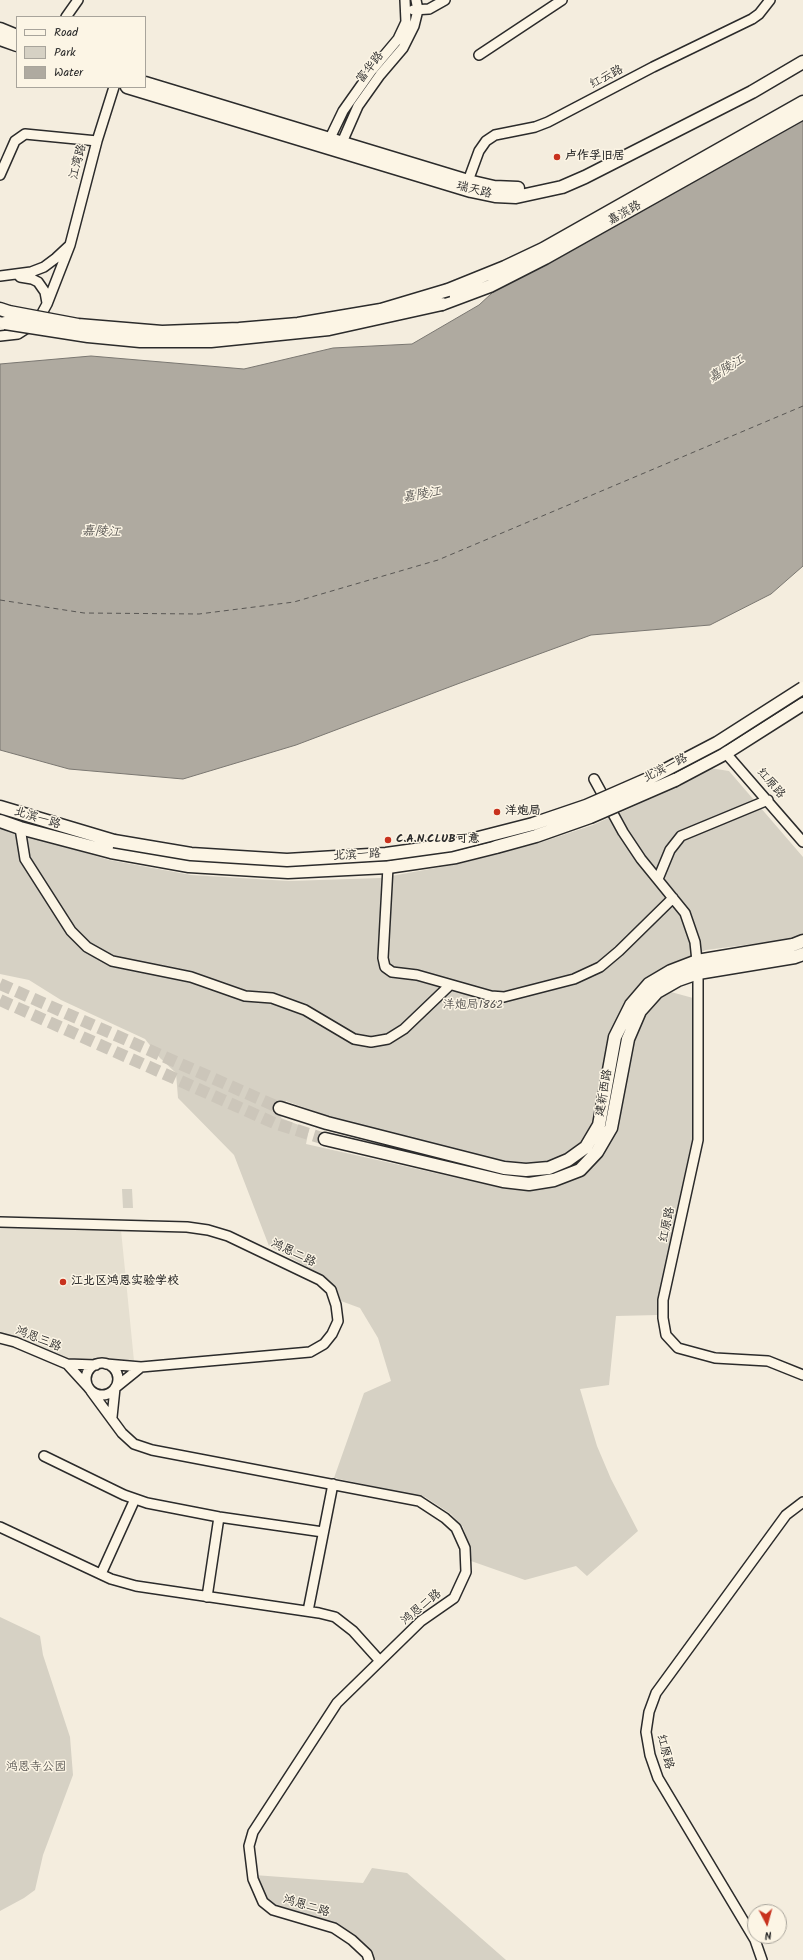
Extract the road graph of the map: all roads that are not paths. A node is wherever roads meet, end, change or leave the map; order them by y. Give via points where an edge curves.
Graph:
1 (78, 0) edge
2 (416, 0) edge
3 (445, 0) edge
4 (770, 0) edge
5 (557, 1) edge
6 (406, 5) edge
7 (418, 10) junction
8 (67, 16) edge
9 (0, 29) edge
10 (16, 36) edge
11 (0, 39) edge
12 (16, 46) edge
13 (803, 53) edge
14 (479, 55) dead end
15 (803, 62) edge
16 (146, 83) edge
17 (114, 88) edge
18 (131, 88) edge
19 (803, 102) edge
20 (803, 113) edge
21 (97, 141) junction
22 (334, 144) junction
23 (0, 175) edge
24 (468, 181) junction
25 (70, 245) junction
26 (1, 276) edge
27 (47, 304) junction
28 (4, 310) edge
29 (2, 323) edge
30 (0, 336) edge
31 (803, 688) edge
32 (803, 704) edge
33 (717, 743) junction
34 (726, 753) junction
35 (594, 779) dead end
36 (768, 800) junction
37 (0, 807) edge
38 (0, 821) edge
39 (20, 828) junction
40 (803, 842) edge
41 (388, 867) junction
42 (658, 880) junction
43 (673, 898) junction
44 (803, 941) edge
45 (803, 954) edge
46 (698, 967) junction
47 (450, 985) junction
48 (280, 1108) tunnel mouth
49 (325, 1139) tunnel mouth
50 (0, 1222) edge
51 (0, 1338) edge
52 (67, 1364) junction
53 (106, 1364) junction
54 (96, 1365) junction
55 (141, 1367) junction
56 (803, 1375) edge
57 (115, 1388) junction
58 (90, 1389) junction
59 (112, 1417) junction
60 (44, 1456) dead end
61 (333, 1484) junction
62 (135, 1499) junction
63 (803, 1502) edge
64 (219, 1517) junction
65 (0, 1527) edge
66 (323, 1532) junction
67 (102, 1574) junction
68 (206, 1597) junction
69 (308, 1611) junction
70 (380, 1661) junction
71 (369, 1960) edge
72 (762, 1960) edge

1 - 8 street
2 - 7 street, 富华路
3 - 7 street via 429,9
4 - 24 street, 红云路 via 752,19 548,122 495,135 486,141 479,152
5 - 14 street
6 - 7 street
6 - 22 street, 富华路 via 406,22 398,40 372,70 343,111
7 - 22 street, 富华路 via 414,26 403,48 380,75
9 - 10 main road
11 - 12 main road
13 - 24 main road, 瑞天路 via 742,88 560,179 514,189
15 - 22 main road, 瑞天路 via 752,92 585,177 562,187 516,197 471,192
16 - 22 main road, 瑞天路
17 - 21 street, 江湾路
18 - 22 main road, 瑞天路
19 - 28 main road, 嘉滨路, bridge via 543,249 448,290 381,310 298,324 162,332 78,325
20 - 29 main road, 嘉滨路, bridge via 545,258 490,286 442,304 329,329 211,341 140,342
21 - 23 street via 25,134 16,141
21 - 25 street, 江湾路
22 - 24 main road, 瑞天路
25 - 26 street via 56,258 31,272
25 - 27 street, 江湾路
26 - 27 street via 23,277 38,282 45,292
27 - 30 street, 江湾路 via 32,325 18,334
31 - 33 main road, 北滨一路, bridge
32 - 34 main road, 北滨一路
33 - 34 street, 红原路
33 - 37 main road, 北滨一路, bridge via 650,778 586,806 533,824 451,845 386,854 287,860 191,854 114,841
34 - 36 street, 红原路
34 - 41 main road, 北滨一路, bridge via 655,790 536,836 456,857
35 - 42 street, 红原路 via 623,832
36 - 40 street, 红原路
36 - 42 street via 681,836 670,850
38 - 39 main road, 北滨一路
39 - 41 main road, 北滨一路 via 111,852 190,866 288,872
39 - 47 street via 25,859 71,931 87,946 112,961 191,977 246,996 272,998 305,1010 354,1039 371,1042 388,1039 404,1029
41 - 47 street via 383,958 385,966 392,972 416,975
42 - 43 street, 红原路
43 - 46 street, 红原路 via 685,913 695,942
43 - 47 street via 619,952 600,967 574,979 504,997
44 - 46 main road, 建新西路
45 - 46 main road, 建新西路
46 - 48 main road, 建新西路 via 671,971 649,984 630,1005 615,1037 599,1125 586,1147 568,1160 549,1168 504,1168 327,1123
46 - 49 main road, 建新西路 via 657,992 640,1012 628,1039 611,1128 597,1152 580,1170 554,1180 529,1184 503,1181
46 - 56 street, 红原路 via 698,1140 663,1300 666,1335 678,1348 715,1358 768,1361
50 - 55 street, 鸿恩二路 via 187,1227 208,1230 228,1236 320,1280 331,1290 338,1321 324,1344 310,1352
51 - 52 street, 鸿恩三路
52 - 54 street
52 - 58 street, 鸿恩二路
53 - 54 street
53 - 55 street, 鸿恩二路
53 - 57 street via 117,1374
54 - 58 street via 86,1376
55 - 57 street
57 - 58 street via 107,1395 100,1395
57 - 59 street
58 - 59 street, 鸿恩二路
59 - 61 street, 鸿恩二路 via 122,1433 134,1444 152,1450
60 - 62 street
61 - 66 street
61 - 70 street, 鸿恩二路 via 419,1501 456,1528 465,1548 466,1572 454,1598 421,1621
62 - 64 street
62 - 67 street
63 - 72 street, 红原路 via 786,1515 656,1692 646,1732 658,1778 755,1940
64 - 66 street
64 - 68 street
65 - 67 street
66 - 69 street
67 - 68 street via 136,1586
68 - 69 street
69 - 70 street via 335,1617 353,1631
70 - 71 street, 鸿恩二路 via 336,1703 253,1832 249,1846 253,1879 263,1902 273,1910 334,1928 352,1940 367,1954

